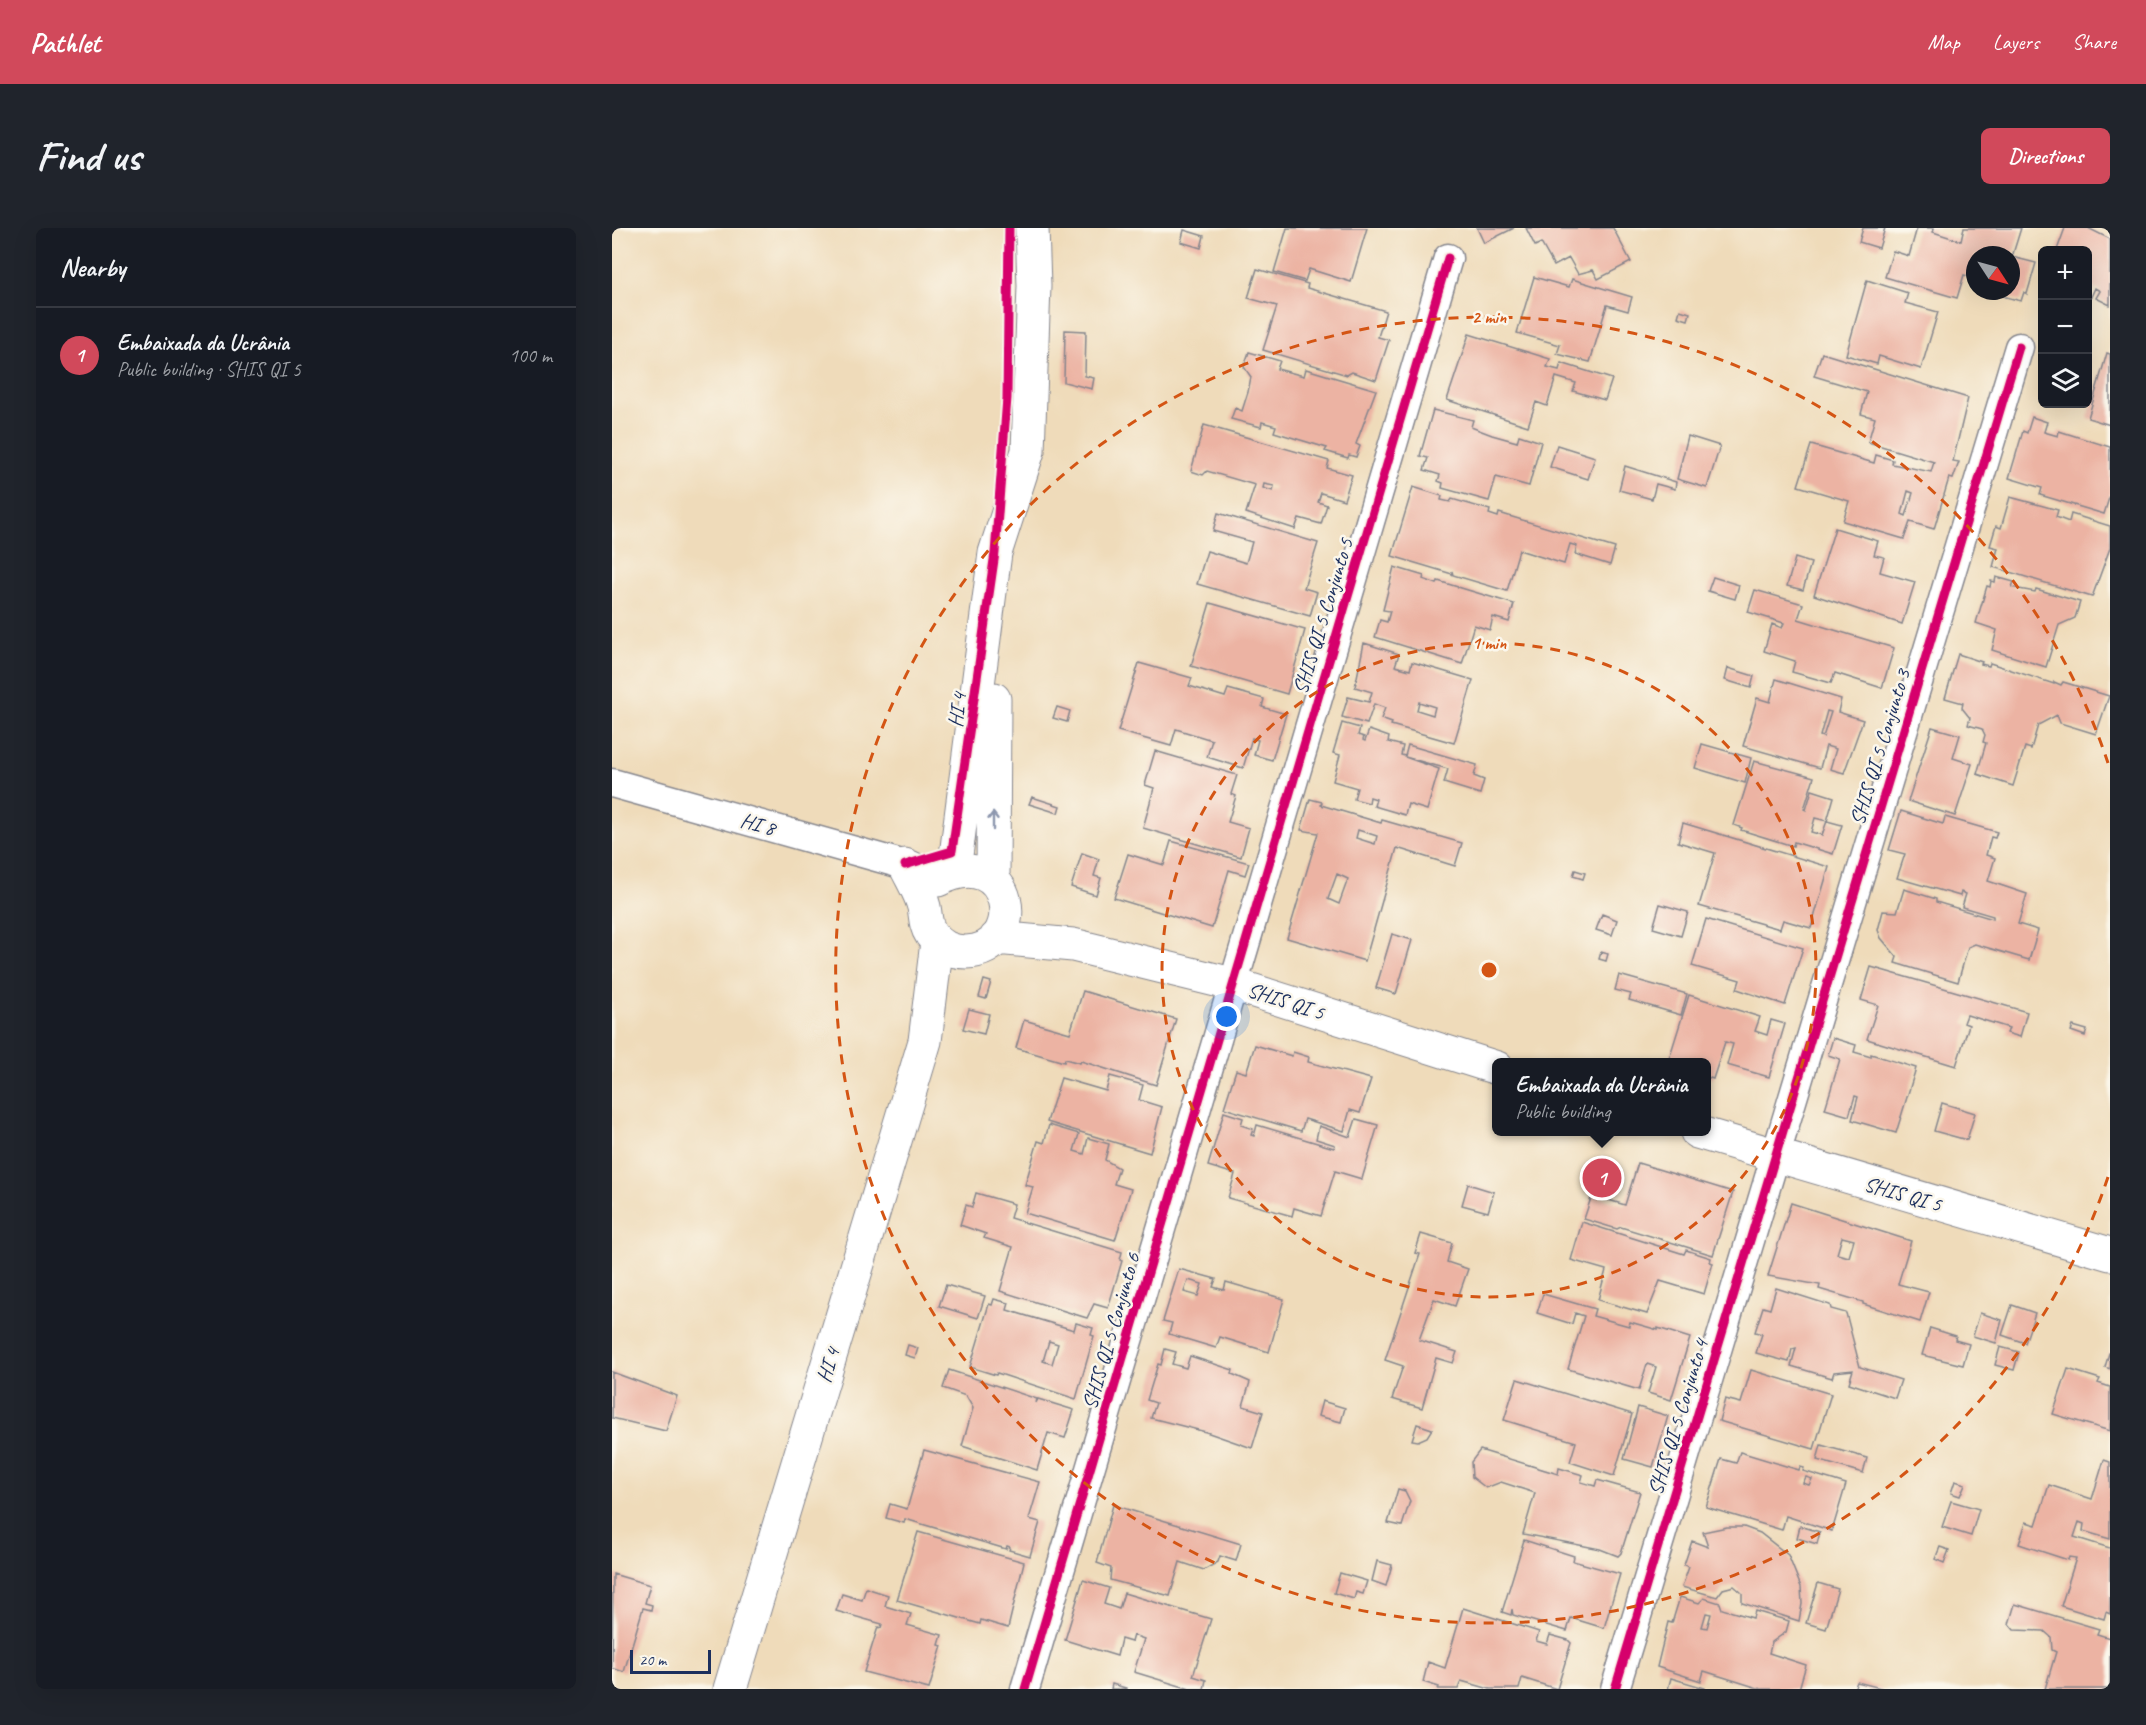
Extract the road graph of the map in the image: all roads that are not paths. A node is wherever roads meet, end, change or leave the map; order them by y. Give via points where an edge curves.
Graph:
1 (1032, 228) edge
2 (1448, 258) dead end
3 (2019, 347) dead end
4 (995, 553) junction
5 (612, 783) edge
6 (905, 865) junction
7 (954, 871) junction
8 (1000, 893) junction
9 (937, 942) junction
10 (984, 945) junction
11 (1073, 945) junction
12 (1232, 984) junction
13 (926, 1041) junction
14 (1492, 1066) edge
15 (1711, 1135) edge
16 (1775, 1156) junction
17 (2110, 1254) edge
18 (730, 1689) edge
19 (1025, 1689) edge
20 (1615, 1689) edge

1 - 4 street, HI 4 via 1034,286 1028,451
2 - 12 street, SHIS QI 5 Conjunto 5
3 - 16 street, SHIS QI 5 Conjunto 3
4 - 7 street, HI 4
8 -> 4 street, HI 4
5 - 6 street, HI 8
6 - 7 street, SHIS QI 5 via 938,879
6 - 9 street via 924,907 924,920
7 - 8 street, SHIS QI 5 via 981,873
8 - 10 street, HI 4 via 1005,923
8 - 11 street, SHIS QI 5
9 - 10 street, SHIS QI 5 via 959,952
9 - 13 street, HI 4
10 - 11 street, SHIS QI 5
10 - 13 street, HI 4
11 - 12 street, SHIS QI 5
12 - 14 street, SHIS QI 5
12 - 19 street, SHIS QI 5 Conjunto 6
13 - 18 street, HI 4
15 - 16 street, SHIS QI 5
16 - 17 street, SHIS QI 5
16 - 20 street, SHIS QI 5 Conjunto 4

